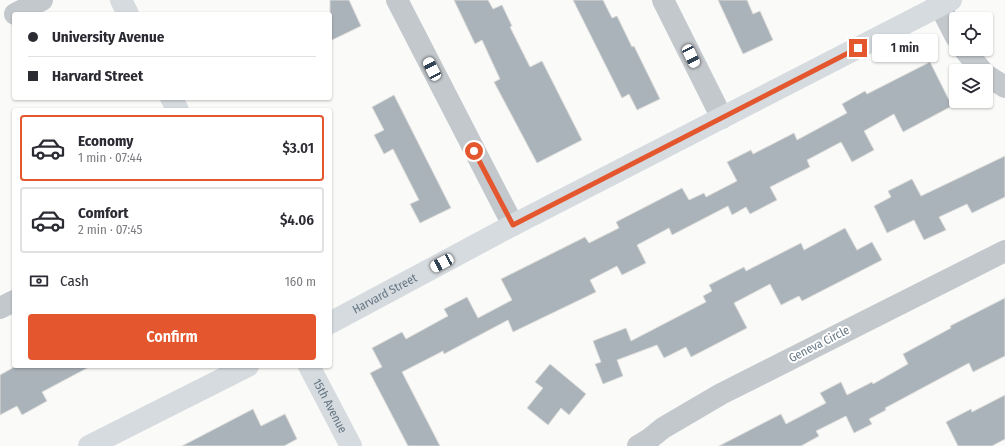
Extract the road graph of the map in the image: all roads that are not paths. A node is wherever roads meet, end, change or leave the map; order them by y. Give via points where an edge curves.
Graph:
1 (42, 0) edge
2 (121, 0) edge
3 (397, 0) edge
4 (663, 0) edge
5 (943, 2) edge
6 (19, 12) edge
7 (127, 12) edge
8 (12, 16) edge
9 (949, 18) edge
10 (0, 22) edge
11 (970, 56) edge
12 (976, 64) edge
13 (993, 79) edge
14 (1005, 87) edge
15 (722, 118) junction
16 (513, 225) junction
17 (1005, 251) edge
18 (12, 302) edge
19 (0, 308) edge
20 (332, 323) edge
21 (244, 368) edge
22 (310, 368) edge
23 (89, 446) edge
24 (351, 446) edge
25 (638, 446) edge

1 - 6 street
2 - 7 street
3 - 16 street
4 - 15 street
5 - 9 street
5 - 15 street, Harvard Street
8 - 10 street
11 - 12 street
13 - 14 street
15 - 16 street, Harvard Street
16 - 20 street, Harvard Street
17 - 25 street, Geneva Circle via 721,394
18 - 19 street
21 - 23 street
22 - 24 street, 15th Avenue

